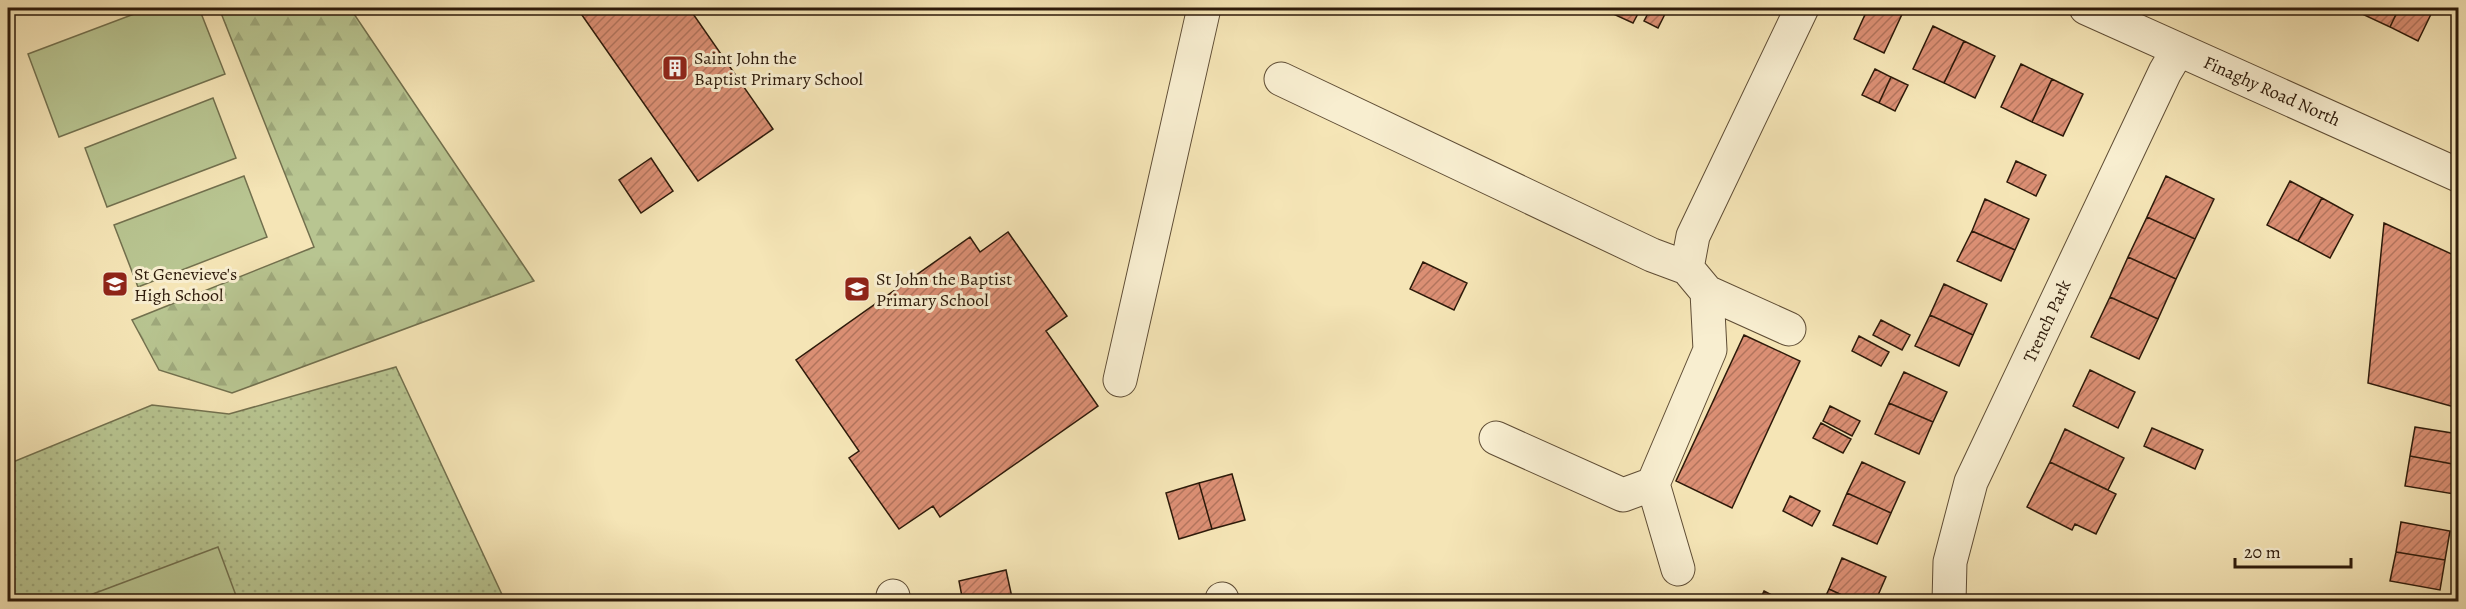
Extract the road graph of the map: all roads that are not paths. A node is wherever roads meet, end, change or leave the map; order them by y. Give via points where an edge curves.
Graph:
1 (1204, 8) edge
2 (1802, 8) edge
3 (2086, 8) edge
4 (2178, 50) junction
5 (1281, 79) dead end
6 (2458, 175) edge
7 (1697, 280) junction
8 (1790, 329) dead end
9 (1120, 380) dead end
10 (1496, 438) dead end
11 (1653, 484) junction
12 (1678, 569) dead end
13 (1949, 602) edge

1 - 9 street
2 - 7 street via 1693,236
3 - 4 street, Finaghy Road North
4 - 6 street, Finaghy Road North
4 - 13 street, Trench Park via 2164,72 1971,482 1950,562
5 - 7 street
7 - 8 street
7 - 11 street via 1710,350
10 - 11 street via 1623,495
11 - 12 street

